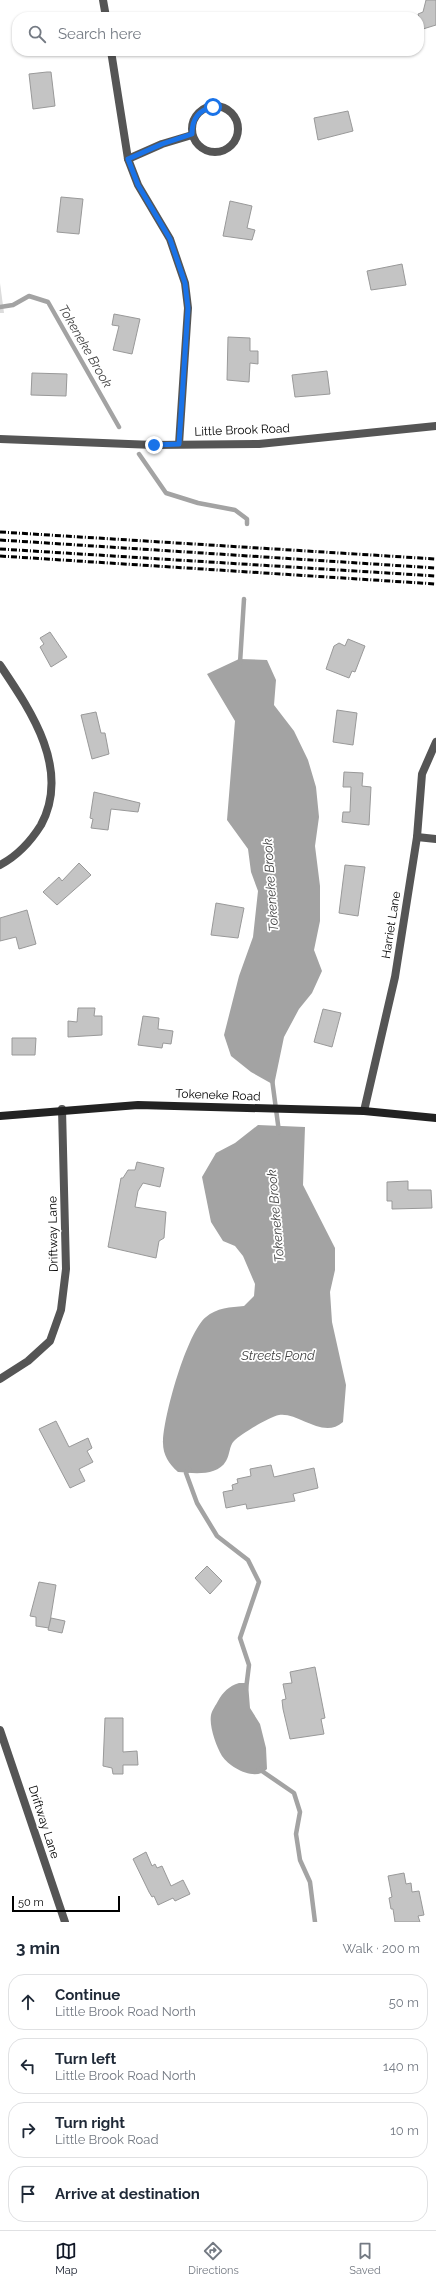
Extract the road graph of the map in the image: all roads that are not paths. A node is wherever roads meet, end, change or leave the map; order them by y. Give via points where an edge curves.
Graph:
1 (103, 0) edge
2 (105, 12) edge
3 (112, 56) edge
4 (192, 134) junction
5 (128, 159) junction
6 (436, 426) edge
7 (0, 439) edge
8 (179, 444) junction
9 (0, 665) edge
10 (436, 742) edge
11 (417, 837) junction
12 (436, 839) edge
13 (0, 865) edge
14 (62, 1109) junction
15 (364, 1111) junction
16 (0, 1116) edge
17 (436, 1118) edge
18 (0, 1379) edge
19 (0, 1730) edge
20 (65, 1922) edge

1 - 2 street
3 - 5 street
4 - 4 street via 195,141 206,151 221,151 233,143 236,137 236,123 233,116 220,107 205,109 194,119
4 - 5 street
5 - 8 street via 138,185 170,239 185,283 188,308
6 - 8 street, Little Brook Road via 258,444
7 - 8 street, Little Brook Road via 103,444
9 - 13 street via 21,696 40,732 53,781 44,818 35,834 19,852
10 - 11 street, Harriet Lane via 422,774
11 - 12 street
11 - 15 street, Harriet Lane via 395,977
14 - 15 main road, Tokeneke Road via 138,1105
14 - 16 main road, Tokeneke Road
14 - 18 street, Driftway Lane via 66,1269 61,1310 50,1341 28,1361
15 - 17 main road, Tokeneke Road
19 - 20 street, Driftway Lane

